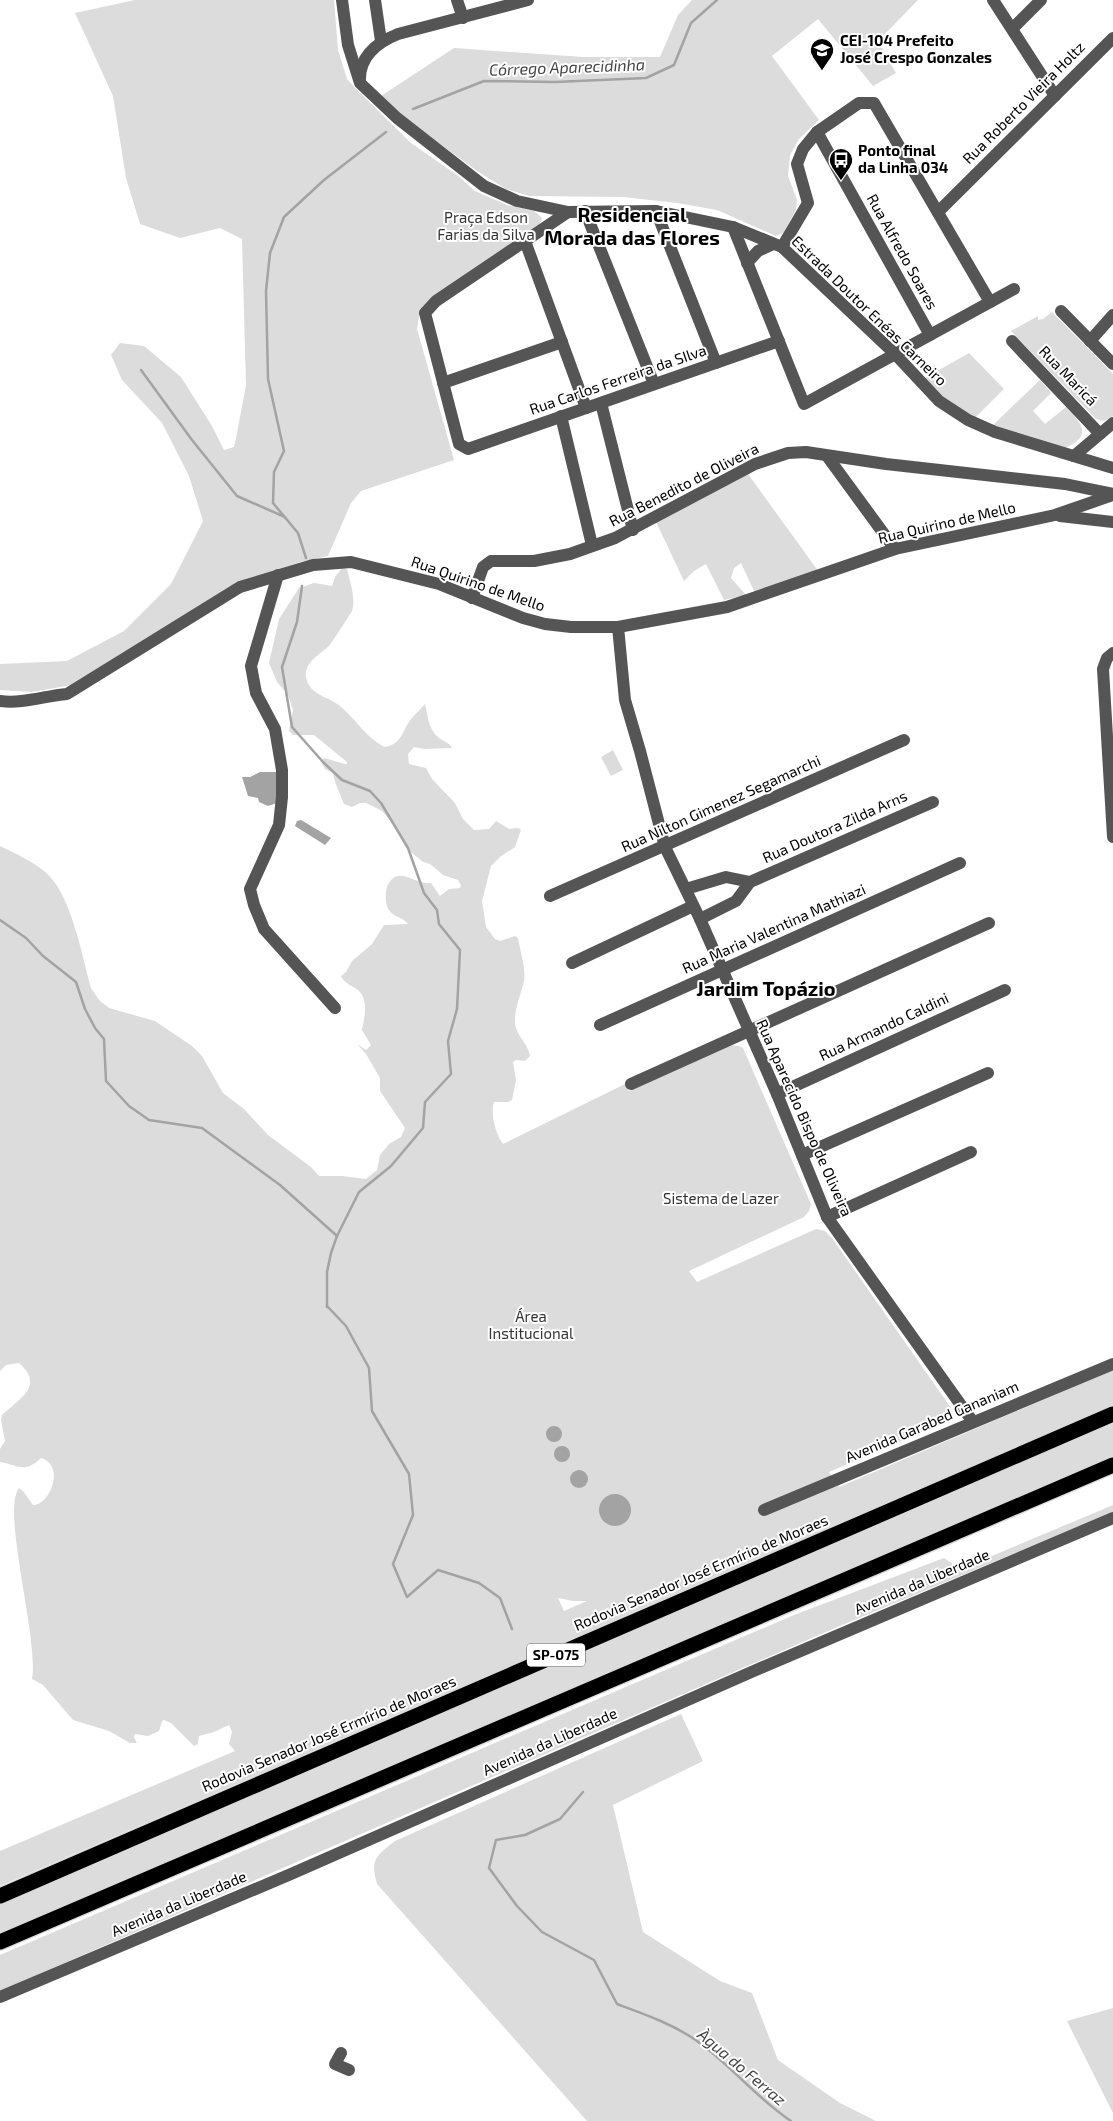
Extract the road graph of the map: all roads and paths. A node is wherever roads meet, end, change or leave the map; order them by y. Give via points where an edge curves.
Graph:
1 (342, 0) edge
2 (375, 0) edge
3 (457, 0) edge
4 (525, 0) edge
5 (994, 0) edge
6 (1040, 0) edge
7 (462, 18) junction
8 (1012, 29) junction
9 (1113, 38) edge
10 (381, 41) junction
11 (360, 83) junction
12 (1055, 96) junction
13 (817, 132) junction
14 (585, 211) junction
15 (656, 211) junction
16 (568, 212) junction
17 (938, 212) junction
18 (733, 227) junction
19 (525, 241) junction
20 (777, 245) junction
21 (747, 264) junction
22 (1014, 289) dead end
23 (990, 302) junction
24 (1061, 311) dead end
25 (1113, 315) edge
26 (930, 335) junction
27 (779, 341) junction
28 (1012, 341) dead end
29 (1090, 341) junction
30 (562, 342) junction
31 (895, 354) junction
32 (716, 363) junction
33 (1113, 364) edge
34 (443, 383) junction
35 (654, 384) junction
36 (601, 402) junction
37 (586, 408) junction
38 (561, 416) junction
39 (1113, 423) edge
40 (1100, 434) junction
41 (827, 456) junction
42 (1074, 456) junction
43 (1113, 468) edge
44 (1113, 494) edge
45 (1055, 515) junction
46 (1113, 522) edge
47 (633, 530) junction
48 (592, 546) junction
49 (895, 550) junction
50 (278, 575) junction
51 (472, 598) junction
52 (618, 627) junction
53 (1113, 653) edge
54 (0, 701) edge
55 (904, 740) dead end
56 (1111, 789) edge
57 (933, 802) dead end
58 (1113, 837) edge
59 (665, 847) junction
60 (960, 863) dead end
61 (750, 882) junction
62 (686, 889) junction
63 (550, 896) dead end
64 (693, 906) junction
65 (700, 919) junction
66 (989, 923) dead end
67 (572, 963) dead end
68 (722, 970) junction
69 (1005, 990) dead end
70 (335, 1008) dead end
71 (600, 1025) dead end
72 (748, 1032) junction
73 (988, 1073) dead end
74 (630, 1084) dead end
75 (777, 1094) junction
76 (970, 1152) dead end
77 (802, 1155) junction
78 (826, 1217) junction
79 (1113, 1364) edge
80 (1113, 1414) edge
81 (973, 1422) junction
82 (1113, 1465) edge
83 (764, 1510) dead end
84 (1113, 1518) edge
85 (0, 1896) edge
86 (0, 1942) edge
87 (0, 1997) edge
88 (341, 2053) dead end
89 (349, 2070) dead end

1 - 11 street, Estrada Doutor Enéas Carneiro via 348,45
2 - 10 street
3 - 7 street
4 - 7 street
5 - 8 street
6 - 8 street
7 - 10 street
8 - 12 street
9 - 12 street, Rua Roberto Vieira Holtz
10 - 11 street via 364,61
11 - 16 street, Estrada Doutor Enéas Carneiro via 397,118 484,186 517,201
12 - 17 street, Rua Roberto Vieira Holtz
13 - 17 street via 859,103 874,103
13 - 20 street via 802,149 797,164 808,203
13 - 26 street, Rua Alfredo Soares
14 - 15 street, Estrada Doutor Enéas Carneiro
14 - 16 street, Estrada Doutor Enéas Carneiro
14 - 35 street
15 - 18 street, Estrada Doutor Enéas Carneiro
15 - 32 street
16 - 19 street
17 - 23 street
18 - 20 street, Estrada Doutor Enéas Carneiro
18 - 21 street
19 - 30 street
19 - 34 street via 436,301 425,313
20 - 21 street via 758,251
20 - 31 street, Estrada Doutor Enéas Carneiro
21 - 27 street
22 - 23 street
23 - 26 street
24 - 29 street
25 - 29 street
26 - 31 street
27 - 31 street via 804,404
27 - 32 street, Rua Carlos Ferreira da SIlva
28 - 40 street, Rua Maricá
29 - 33 street
30 - 34 street
30 - 37 street
31 - 42 street, Estrada Doutor Enéas Carneiro via 939,401 968,420 995,432
32 - 35 street, Rua Carlos Ferreira da SIlva
34 - 38 street, Rua Carlos Ferreira da SIlva via 459,444 468,448
35 - 36 street, Rua Carlos Ferreira da SIlva
36 - 37 street, Rua Carlos Ferreira da SIlva
36 - 47 street
37 - 38 street, Rua Carlos Ferreira da SIlva
38 - 48 street
39 - 40 street
40 - 42 street
41 - 44 street, Rua Benedito de Oliveira via 1065,484
41 - 47 street, Rua Benedito de Oliveira via 788,453 755,464
41 - 49 street
42 - 43 street, Estrada Doutor Enéas Carneiro
44 - 45 street, Rua Quirino de Mello
45 - 46 street
45 - 49 street, Rua Quirino de Mello
47 - 48 street, Rua Benedito de Oliveira
48 - 51 street, Rua Benedito de Oliveira via 534,562 491,561 483,568
49 - 52 street, Rua Quirino de Mello via 727,607
50 - 51 street, Rua Quirino de Mello via 314,565 351,562 439,584
50 - 54 street, Rua Quirino de Mello via 240,587 67,694 29,702
50 - 70 street via 251,666 256,693 274,729 282,770 281,806 279,825 250,889 264,929
51 - 52 street, Rua Quirino de Mello via 545,624
52 - 59 street, Rua Aparecido Bispo de Oliveira via 625,700
53 - 56 street via 1102,670
55 - 59 street, Rua Nilton Gimenez Segamarchi
56 - 58 street
57 - 61 street, Rua Doutora Zilda Arns
59 - 62 street, Rua Aparecido Bispo de Oliveira
59 - 63 street, Rua Nilton Gimenez Segamarchi
60 - 68 street, Rua Maria Valentina Mathiazi
61 - 62 street, Rua Doutora Zilda Arns via 726,877
61 - 65 street, Rua Doutora Zilda Arns via 736,901
62 - 64 street, Rua Aparecido Bispo de Oliveira
64 - 65 street, Rua Aparecido Bispo de Oliveira
64 - 67 street
65 - 68 street, Rua Aparecido Bispo de Oliveira
66 - 72 street
68 - 71 street, Rua Maria Valentina Mathiazi
68 - 72 street, Rua Aparecido Bispo de Oliveira
69 - 75 street, Rua Armando Caldini
72 - 74 street
72 - 75 street, Rua Aparecido Bispo de Oliveira
73 - 77 street
75 - 77 street, Rua Aparecido Bispo de Oliveira
76 - 78 street
77 - 78 street, Rua Aparecido Bispo de Oliveira
78 - 81 street, Rua Aparecido Bispo de Oliveira
79 - 81 street, Avenida Garabed Gananiam
80 - 85 highway, Rodovia Senador José Ermírio de Moraes / SP-075
81 - 83 street, Avenida Garabed Gananiam
82 - 86 highway
84 - 87 street, Avenida da Liberdade
88 - 89 street via 335,2064

